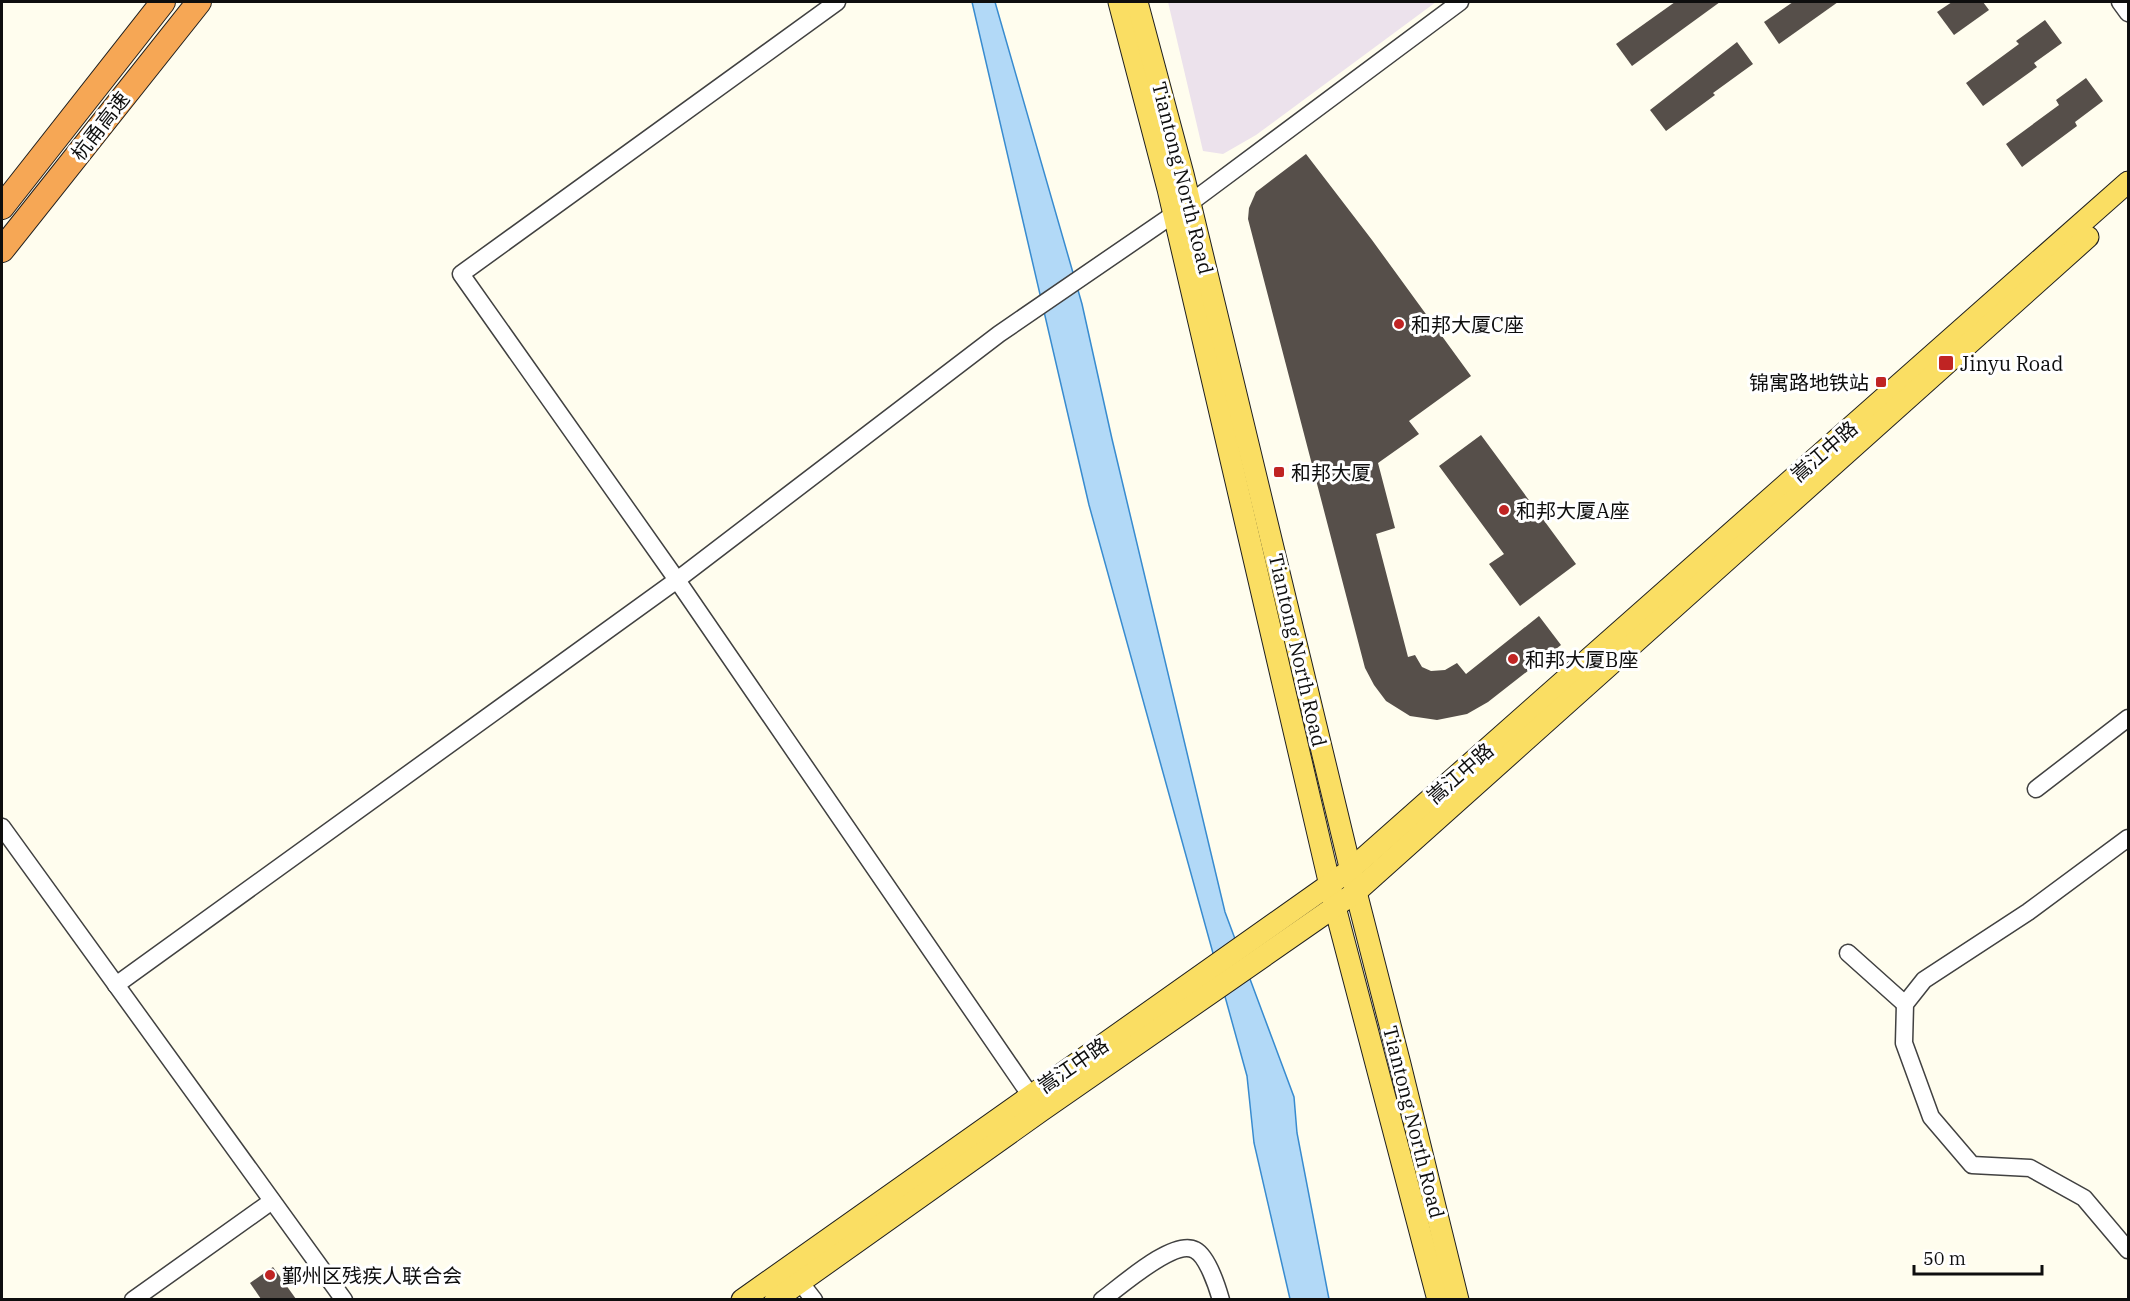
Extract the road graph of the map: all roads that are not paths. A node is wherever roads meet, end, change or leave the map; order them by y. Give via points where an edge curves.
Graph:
1 (164, 2) edge
2 (199, 2) edge
3 (837, 2) edge
4 (1119, 2) edge
5 (1137, 2) edge
6 (1460, 2) edge
7 (2120, 2) edge
8 (2128, 13) edge
9 (2128, 182) edge
10 (2128, 201) edge
11 (2, 207) edge
12 (1182, 207) junction
13 (2, 250) edge
14 (677, 580) junction
15 (2128, 718) edge
16 (2036, 789) dead end
17 (2, 827) edge
18 (2128, 838) edge
19 (1350, 870) junction
20 (1330, 884) junction
21 (1356, 892) junction
22 (1335, 907) junction
23 (1848, 953) dead end
24 (116, 985) junction
25 (1905, 1004) junction
26 (1036, 1103) junction
27 (272, 1201) junction
28 (2128, 1250) edge
29 (801, 1282) junction
30 (133, 1299) edge
31 (344, 1299) edge
32 (742, 1299) edge
33 (775, 1299) edge
34 (814, 1299) edge
35 (1102, 1299) edge
36 (1221, 1299) edge
37 (1438, 1299) edge
38 (1458, 1299) edge

1 - 11 highway, 杭甬高速
2 - 13 highway, 杭甬高速
3 - 14 street via 461,274
4 - 12 main road, Tiantong North Road via 1168,189
5 - 12 main road, Tiantong North Road
6 - 12 street
7 - 8 street
9 - 19 main road, 嵩江中路
10 - 21 main road, 嵩江中路
12 - 14 street via 999,334
12 - 19 main road, Tiantong North Road
12 - 20 main road
14 - 24 street
14 - 26 street
15 - 16 street
17 - 24 street
18 - 25 street via 2028,912 1924,980
19 - 20 main road, 嵩江中路
19 - 21 main road, Tiantong North Road
20 - 22 main road
20 - 26 main road, 嵩江中路
21 - 22 main road, 嵩江中路
21 - 38 main road, Tiantong North Road
22 - 26 main road, 嵩江中路 via 1172,1021
22 - 37 main road
23 - 25 street
24 - 27 street
25 - 28 street via 1904,1043 1931,1117 1972,1165 2030,1168 2084,1198
26 - 29 main road, 嵩江中路
26 - 32 main road, 嵩江中路
27 - 30 street
27 - 31 street
29 - 33 main road, 嵩江中路
29 - 34 street
35 - 36 street via 1169,1251 1185,1247 1197,1250

